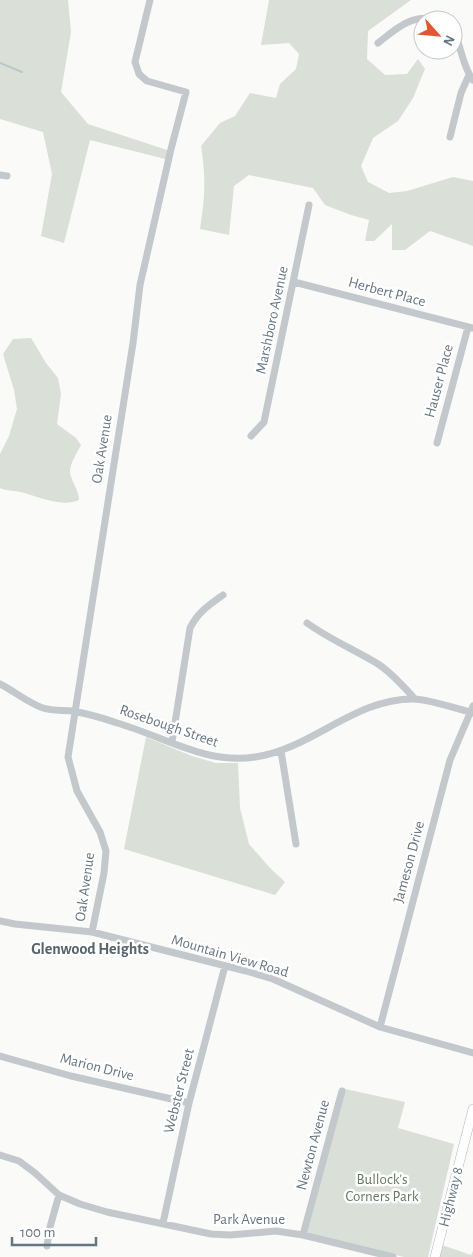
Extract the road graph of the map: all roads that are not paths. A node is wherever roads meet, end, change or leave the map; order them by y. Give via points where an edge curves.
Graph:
1 (150, 0) edge
2 (413, 20) edge
3 (378, 43) dead end
4 (463, 57) edge
5 (471, 77) edge
6 (450, 137) dead end
7 (309, 205) dead end
8 (294, 282) junction
9 (471, 328) edge
10 (252, 436) dead end
11 (437, 443) dead end
12 (223, 595) dead end
13 (307, 623) dead end
14 (0, 684) edge
15 (415, 699) junction
16 (472, 710) edge
17 (74, 712) junction
18 (172, 742) junction
19 (281, 751) junction
20 (296, 844) dead end
21 (0, 921) edge
22 (92, 932) junction
23 (225, 966) junction
24 (380, 1027) junction
25 (473, 1053) edge
26 (0, 1056) edge
27 (342, 1091) dead end
28 (189, 1103) junction
29 (473, 1108) edge
30 (0, 1155) edge
31 (59, 1195) junction
32 (163, 1223) junction
33 (303, 1235) junction
34 (47, 1246) dead end
35 (393, 1257) edge
36 (435, 1257) edge

1 - 17 street, Oak Avenue via 135,62 139,74 147,82 186,92 140,285 134,343
2 - 3 street
4 - 5 street
5 - 6 street via 461,93
7 - 8 street, Marshboro Avenue
8 - 9 street, Herbert Place
8 - 10 street, Marshboro Avenue via 264,422
9 - 11 street, Hauser Place
12 - 18 street via 195,617 190,628
13 - 15 street via 379,665
14 - 17 street, Rosebough Street via 43,708
15 - 16 street, Rosebough Street
15 - 19 street, Rosebough Street via 377,705 353,714 306,741
16 - 24 street, Jameson Drive via 450,760
17 - 18 street, Rosebough Street
17 - 22 street, Oak Avenue via 68,757 71,772 106,851
18 - 19 street, Rosebough Street via 219,758 256,757
19 - 20 street
21 - 22 street, Mountain View Road
22 - 23 street, Mountain View Road
23 - 24 street, Mountain View Road via 273,979
23 - 28 street, Webster Street
24 - 25 street, Mountain View Road
26 - 28 street, Marion Drive
27 - 33 street, Newton Avenue
28 - 32 street, Webster Street
29 - 36 main road, Highway 8
30 - 31 street, Park Avenue via 19,1161
31 - 32 street, Park Avenue via 107,1212
31 - 34 street
32 - 33 street, Park Avenue via 211,1234 276,1231
33 - 35 street, Park Avenue

